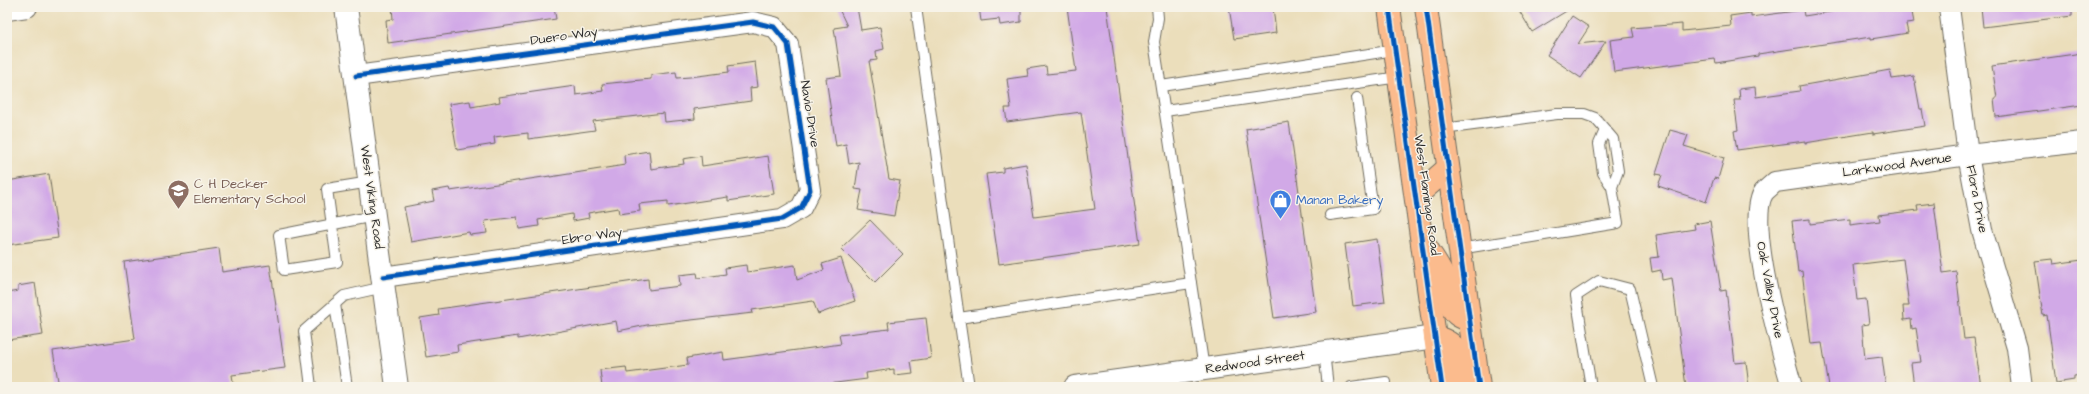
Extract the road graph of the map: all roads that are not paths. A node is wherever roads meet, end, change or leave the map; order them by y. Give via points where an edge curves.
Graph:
1 (28, 7) edge
2 (346, 7) edge
3 (916, 7) edge
4 (1157, 7) edge
5 (1389, 7) edge
6 (1426, 7) edge
7 (1949, 7) edge
8 (7, 10) edge
9 (774, 27) joint
10 (1396, 50) junction
11 (356, 76) junction
12 (1399, 77) junction
13 (1161, 86) junction
14 (1357, 98) dead end
15 (1165, 111) junction
16 (1443, 129) junction
17 (1605, 130) junction
18 (2082, 142) edge
19 (1968, 155) junction
20 (1448, 168) junction
21 (370, 182) junction
22 (1612, 187) junction
23 (1763, 193) joint
24 (1416, 196) junction
25 (801, 208) joint
26 (1330, 214) dead end
27 (374, 216) junction
28 (331, 225) junction
29 (1422, 240) junction
30 (1459, 249) junction
31 (383, 282) junction
32 (1191, 284) junction
33 (335, 304) junction
34 (959, 318) junction
35 (1469, 319) junction
36 (1435, 336) junction
37 (1324, 352) junction
38 (1204, 369) junction
39 (1386, 382) dead end
40 (311, 387) edge
41 (347, 387) edge
42 (397, 387) edge
43 (969, 387) edge
44 (1075, 387) edge
45 (1328, 387) edge
46 (1351, 387) edge
47 (1442, 387) edge
48 (1463, 387) edge
49 (1479, 387) edge
50 (1591, 387) edge
51 (1653, 387) edge
52 (1792, 387) edge
53 (2022, 387) edge

1 - 8 street
2 - 11 street, West Viking Road
3 - 34 lane
4 - 13 lane via 1154,42
5 - 10 main road, West Flamingo Road
6 - 16 main road, West Flamingo Road
7 - 19 street, Flora Drive
9 - 11 street, Duero Way via 753,22
9 - 25 street, Navio Drive via 788,44 809,183 810,190
10 - 12 main road, West Flamingo Road
10 - 13 lane
11 - 21 street, West Viking Road
12 - 15 lane
12 - 24 main road, West Flamingo Road
13 - 15 lane
14 - 26 lane via 1373,209
15 - 32 lane
16 - 17 lane via 1556,114 1584,114 1595,118
16 - 20 main road, West Flamingo Road
17 - 22 lane via 1599,144 1603,173
17 - 22 lane via 1613,139 1618,171
18 - 19 street, Larkwood Avenue
19 - 23 street, Larkwood Avenue via 1775,182
19 - 53 street, Flora Drive via 1982,230 2017,348
20 - 24 main road
20 - 30 main road, West Flamingo Road
21 - 27 street, West Viking Road
21 - 28 lane via 327,189
22 - 30 lane via 1618,224
23 - 52 street, Oak Valley Drive via 1757,223 1773,320
24 - 29 main road, West Flamingo Road
25 - 31 street, Ebro Way via 782,219
27 - 28 lane
27 - 31 street, West Viking Road
28 - 28 lane via 279,235 284,270 337,262
29 - 35 main road via 1444,276 1451,307 1456,314
29 - 36 main road, West Flamingo Road
30 - 35 main road, West Flamingo Road
31 - 33 lane via 344,296
31 - 42 street, West Viking Road
32 - 34 lane
32 - 38 lane
33 - 40 lane via 304,331
33 - 41 lane
34 - 43 lane
35 - 49 main road, West Flamingo Road
36 - 37 street, Redwood Street
36 - 47 main road, West Flamingo Road
36 - 48 main road via 1449,340 1456,350
37 - 38 street, Redwood Street
37 - 45 lane
38 - 44 street, Redwood Street
39 - 46 lane
50 - 51 lane via 1576,296 1599,281 1630,289

